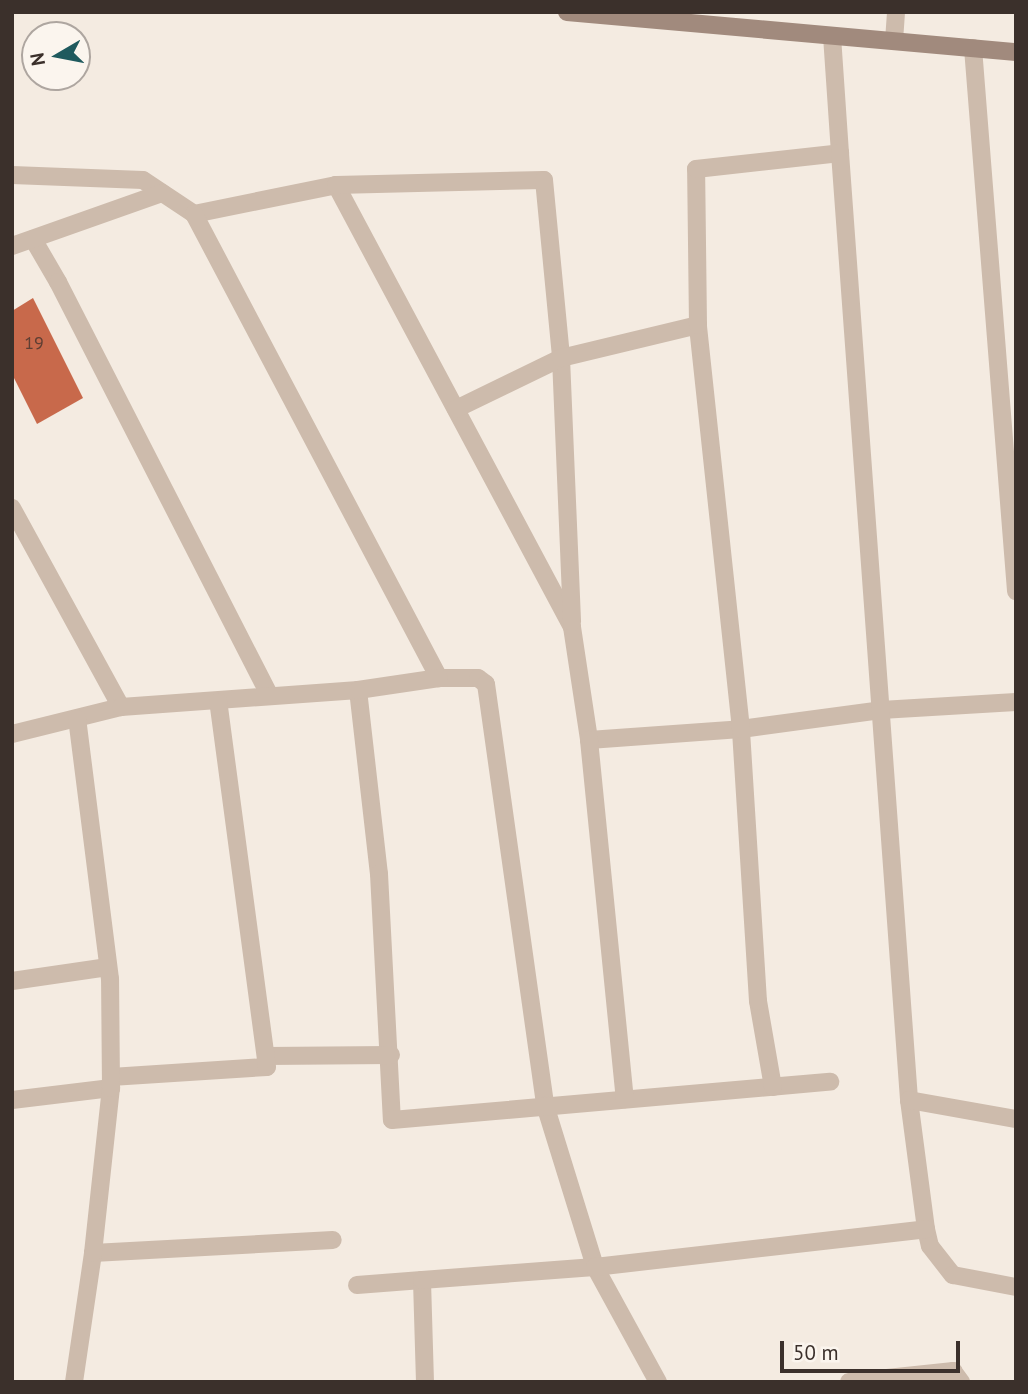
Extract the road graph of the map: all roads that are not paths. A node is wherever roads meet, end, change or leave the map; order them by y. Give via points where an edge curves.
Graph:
1 (566, 12) edge
2 (896, 12) edge
3 (717, 19) edge
4 (832, 36) junction
5 (894, 41) junction
6 (973, 48) junction
7 (1016, 52) edge
8 (840, 153) junction
9 (12, 175) edge
10 (336, 185) junction
11 (162, 193) junction
12 (194, 214) junction
13 (33, 239) junction
14 (12, 246) edge
15 (698, 325) junction
16 (561, 358) junction
17 (456, 409) junction
18 (1012, 500) edge
19 (12, 508) edge
20 (1016, 591) edge
21 (572, 627) junction
22 (439, 678) junction
23 (358, 690) junction
24 (269, 694) junction
25 (218, 702) junction
26 (1016, 702) edge
27 (121, 707) junction
28 (881, 710) junction
29 (76, 719) junction
30 (741, 729) junction
31 (12, 734) edge
32 (589, 740) junction
33 (108, 967) junction
34 (12, 981) edge
35 (391, 1055) junction
36 (266, 1056) junction
37 (111, 1082) junction
38 (830, 1082) dead end
39 (773, 1087) junction
40 (625, 1099) junction
41 (12, 1100) edge
42 (909, 1100) junction
43 (545, 1105) junction
44 (1016, 1119) edge
45 (926, 1229) junction
46 (333, 1240) dead end
47 (93, 1252) junction
48 (595, 1267) junction
49 (422, 1280) junction
50 (356, 1286) dead end
51 (1016, 1287) edge
52 (74, 1382) edge
53 (425, 1382) edge
54 (658, 1382) edge
55 (849, 1382) edge
56 (961, 1382) edge

1 - 3 street
2 - 5 street
3 - 4 street
4 - 5 street
4 - 8 street
5 - 6 street
6 - 7 street
6 - 18 street
8 - 15 street via 696,169
8 - 28 street
9 - 11 street via 143,180
10 - 12 street
10 - 16 street via 544,180
10 - 17 street
11 - 12 street
11 - 13 street
12 - 22 street
13 - 14 street
13 - 24 street
15 - 16 street
15 - 30 street
16 - 17 street
16 - 21 street
17 - 21 street
18 - 20 street
19 - 27 street
21 - 32 street
22 - 23 street
22 - 43 street via 478,678 486,684
23 - 24 street
23 - 35 street via 379,874
24 - 25 street
25 - 27 street
25 - 36 street
26 - 28 street
27 - 29 street
28 - 30 street
28 - 42 street
29 - 31 street
29 - 33 street
30 - 32 street
30 - 39 street via 758,1001
32 - 40 street
33 - 34 street
33 - 37 street
35 - 36 street
35 - 43 street via 392,1120
36 - 37 street via 267,1067
37 - 41 street
37 - 47 street
38 - 39 street
39 - 40 street
40 - 43 street
42 - 44 street
42 - 45 street
43 - 48 street
45 - 48 street
45 - 51 street via 930,1246 953,1275
46 - 47 street
47 - 52 street
48 - 49 street
48 - 54 street
49 - 50 street
49 - 53 street
55 - 56 street via 953,1371

